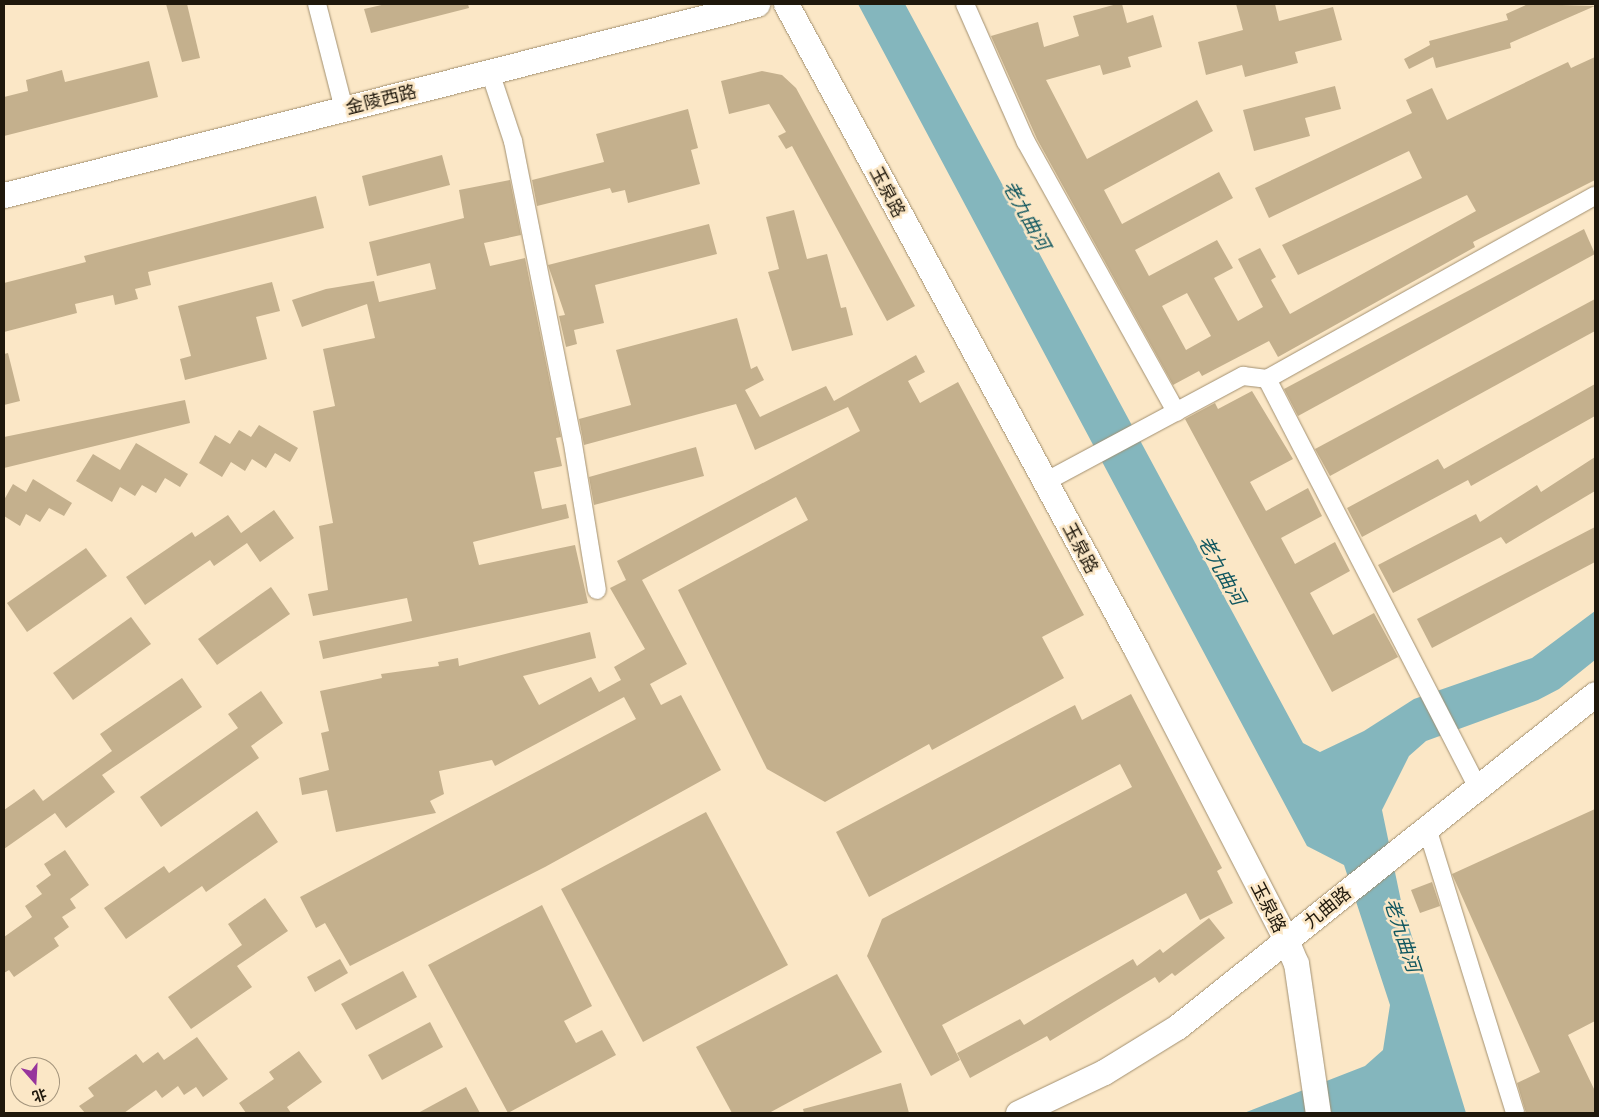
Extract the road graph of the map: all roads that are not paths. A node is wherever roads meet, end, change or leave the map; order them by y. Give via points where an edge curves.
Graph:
1 (317, 4) edge
2 (758, 4) edge
3 (786, 4) edge
4 (965, 4) edge
5 (490, 72) junction
6 (344, 109) junction
7 (4, 195) edge
8 (1595, 196) edge
9 (1267, 379) junction
10 (1176, 412) junction
11 (1045, 482) junction
12 (597, 590) dead end
13 (1595, 694) edge
14 (1478, 787) junction
15 (1427, 828) junction
16 (1286, 940) junction
17 (1018, 1113) edge
18 (1318, 1113) edge
19 (1515, 1113) edge

1 - 6 street
2 - 5 street, 金陵西路
3 - 11 street, 玉泉路
4 - 10 street via 1026,142
5 - 6 street, 金陵西路
5 - 12 street via 513,141 572,438
6 - 7 street, 金陵西路
8 - 9 street
9 - 10 street via 1243,376
9 - 14 street
10 - 11 street
11 - 16 street, 玉泉路
13 - 14 street, 九曲路
14 - 15 street, 九曲路
15 - 16 street, 九曲路
15 - 19 street
16 - 17 street, 九曲路 via 1177,1027 1104,1072
16 - 18 street, 玉泉路 via 1296,963

